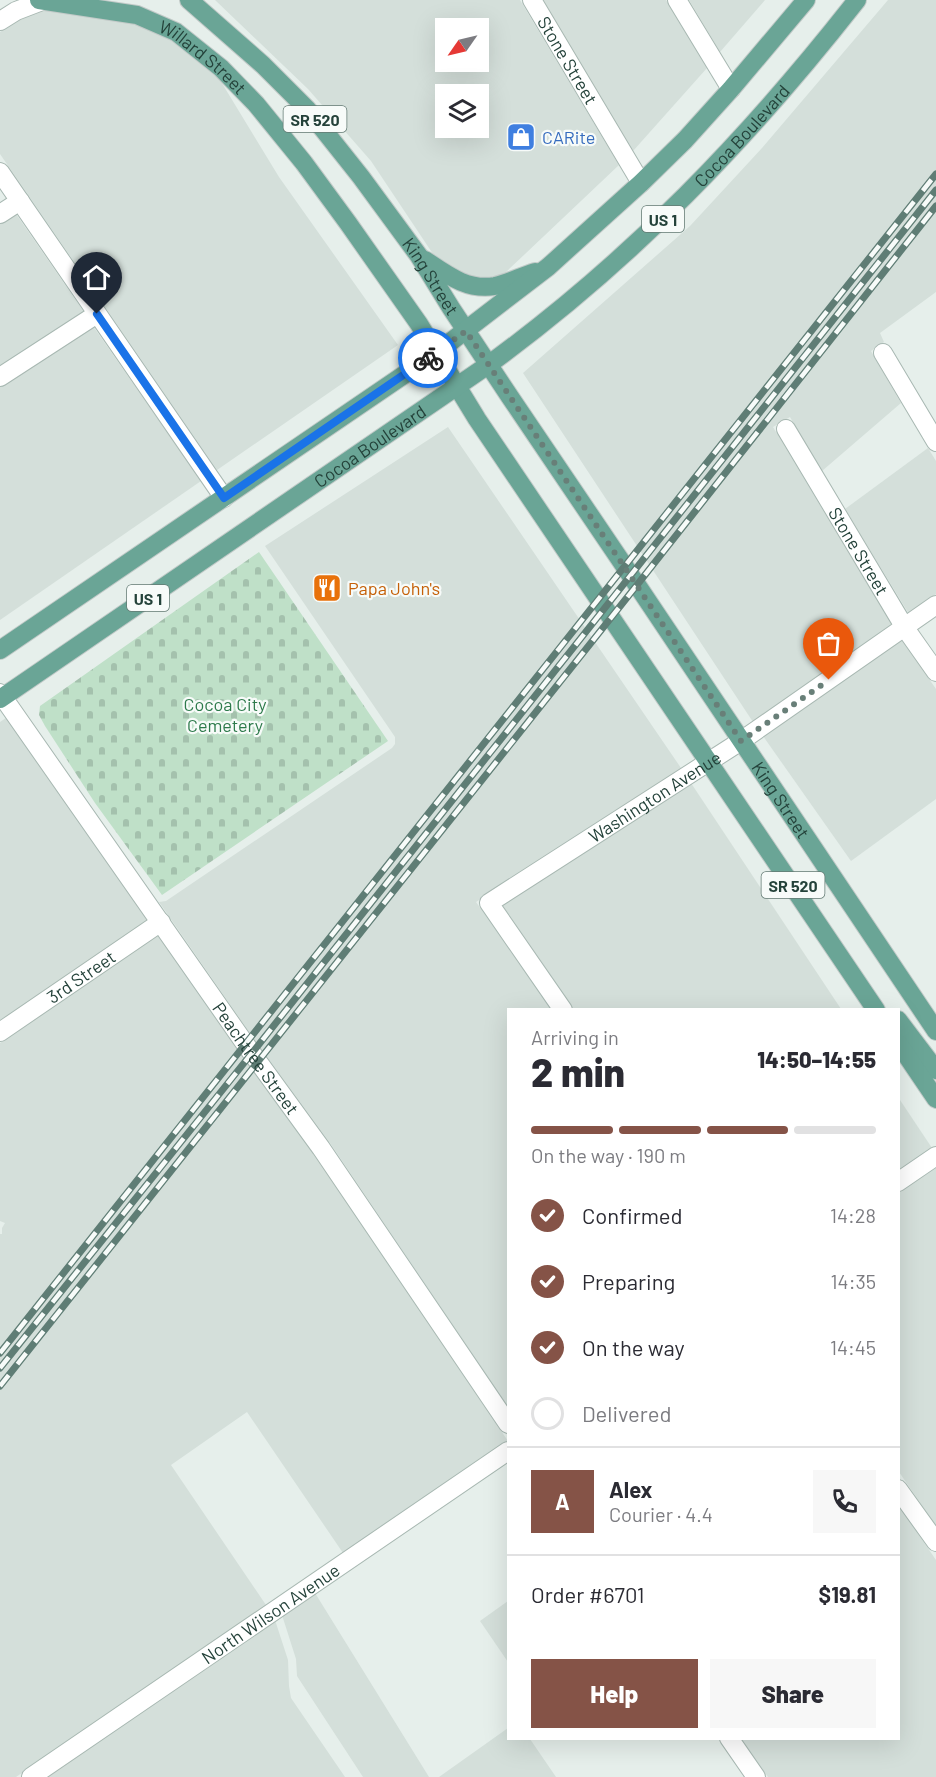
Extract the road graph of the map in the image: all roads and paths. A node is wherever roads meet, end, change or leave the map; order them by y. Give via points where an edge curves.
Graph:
1 (41, 0) edge
2 (189, 0) edge
3 (532, 0) edge
4 (677, 0) edge
5 (806, 0) edge
6 (857, 0) edge
7 (0, 21) edge
8 (731, 89) junction
9 (256, 104) joint
10 (0, 172) edge
11 (641, 183) junction
12 (20, 201) junction
13 (0, 214) edge
14 (419, 256) junction
15 (548, 267) junction
16 (97, 314) junction
17 (466, 331) junction
18 (436, 353) junction
19 (883, 353) dead end
20 (488, 365) junction
21 (0, 377) edge
22 (457, 387) junction
23 (786, 429) dead end
24 (936, 442) edge
25 (224, 498) junction
26 (936, 605) edge
27 (905, 627) junction
28 (0, 650) edge
29 (936, 672) edge
30 (1, 696) edge
31 (741, 741) junction
32 (709, 760) junction
33 (161, 922) junction
34 (848, 966) junction
35 (562, 1008) edge
36 (875, 1008) edge
37 (888, 1008) edge
38 (900, 1023) edge
39 (936, 1031) edge
40 (0, 1032) edge
41 (900, 1046) edge
42 (936, 1070) edge
43 (936, 1099) edge
44 (936, 1156) edge
45 (900, 1181) edge
46 (507, 1423) edge
47 (507, 1452) edge
48 (900, 1492) edge
49 (936, 1542) edge
50 (730, 1740) edge
51 (31, 1777) edge
52 (756, 1777) edge

1 - 7 street
1 - 9 main road, Willard Street / SR 520 via 137,15 176,32 221,68
2 - 14 main road, King Street / SR 520 via 263,64 307,109
3 - 11 street, Stone Street
4 - 8 street
5 - 8 main road, US 1
6 - 20 main road, Cocoa Boulevard / US 1 via 753,126 663,220 572,300
8 - 11 main road, US 1
9 - 18 main road, King Street / SR 520 via 348,223
10 - 12 street
11 - 15 main road, US 1
12 - 13 street
12 - 16 street
14 - 15 main road via 455,280 474,286 495,286
14 - 17 main road, King Street / SR 520
15 - 17 main road, US 1
16 - 21 street
16 - 25 street
17 - 18 main road, US 1
17 - 20 main road, King Street / SR 520
18 - 22 main road, King Street / SR 520
18 - 25 main road, US 1
19 - 24 street
20 - 22 main road, Cocoa Boulevard / US 1
20 - 31 main road, King Street / SR 520
22 - 30 main road, Cocoa Boulevard / US 1
22 - 32 main road, King Street / SR 520
23 - 27 street, Stone Street
25 - 28 main road, US 1
26 - 27 street, Washington Avenue
27 - 29 street, Stone Street
27 - 31 street, Washington Avenue
30 - 33 street, Peachtree Street
31 - 32 street, Washington Avenue
31 - 39 main road, King Street / SR 520
32 - 34 main road, King Street / SR 520
32 - 35 street, Washington Avenue via 489,903
33 - 40 street, 3rd Street
33 - 46 street, Peachtree Street via 321,1148
34 - 36 main road, King Street / SR 520
34 - 37 main road
38 - 42 main road
41 - 43 main road
44 - 45 street
47 - 51 street, North Wilson Avenue
48 - 49 street
50 - 52 street

